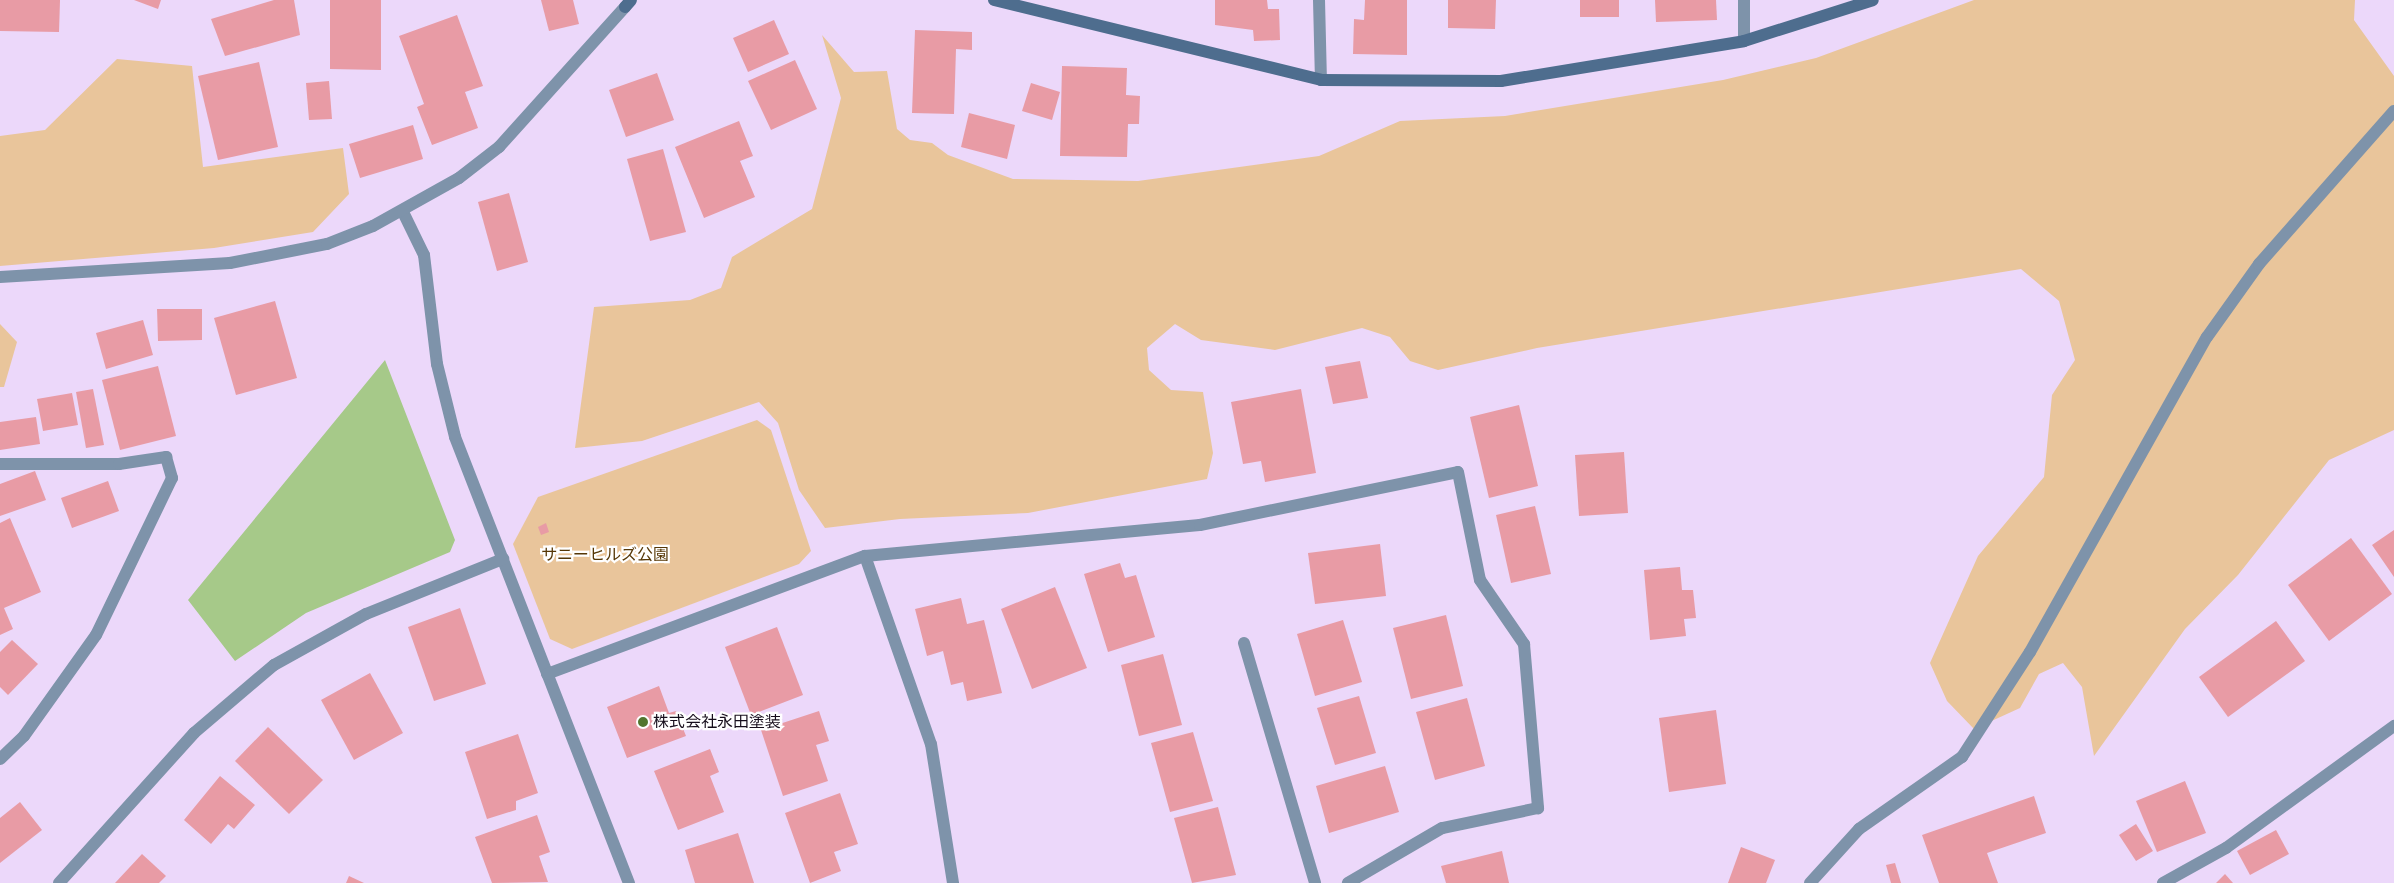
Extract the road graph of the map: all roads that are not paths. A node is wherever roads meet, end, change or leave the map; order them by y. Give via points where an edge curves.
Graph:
1 (994, 0) edge
2 (1319, 0) edge
3 (1744, 0) edge
4 (1872, 0) edge
5 (628, 4) edge
6 (1744, 41) junction
7 (1321, 80) junction
8 (2394, 111) edge
9 (402, 212) junction
10 (0, 277) edge
11 (0, 464) edge
12 (865, 556) junction
13 (503, 559) junction
14 (1244, 643) dead end
15 (547, 674) junction
16 (2394, 726) edge
17 (0, 759) edge
18 (59, 883) edge
19 (628, 883) edge
20 (953, 883) edge
21 (1315, 883) edge
22 (1348, 883) edge
23 (1810, 883) edge
24 (2163, 883) edge

1 - 7 street
2 - 7 street
3 - 6 street
4 - 6 street
5 - 9 street via 499,147 460,178
6 - 7 street via 1501,81
8 - 23 street via 2260,264 2207,336 2030,652 1962,757 1859,829
9 - 10 street via 327,244 279,256 230,263
9 - 13 street via 424,255 445,401
11 - 17 street via 119,464 166,457 172,478 96,635 24,736
12 - 15 street
12 - 20 street via 931,744
12 - 22 street via 1200,525 1458,472 1480,580 1524,644 1538,808 1442,828
13 - 15 street
13 - 18 street via 366,614 274,664 194,733
14 - 21 street
15 - 19 street
16 - 24 street via 2226,848

